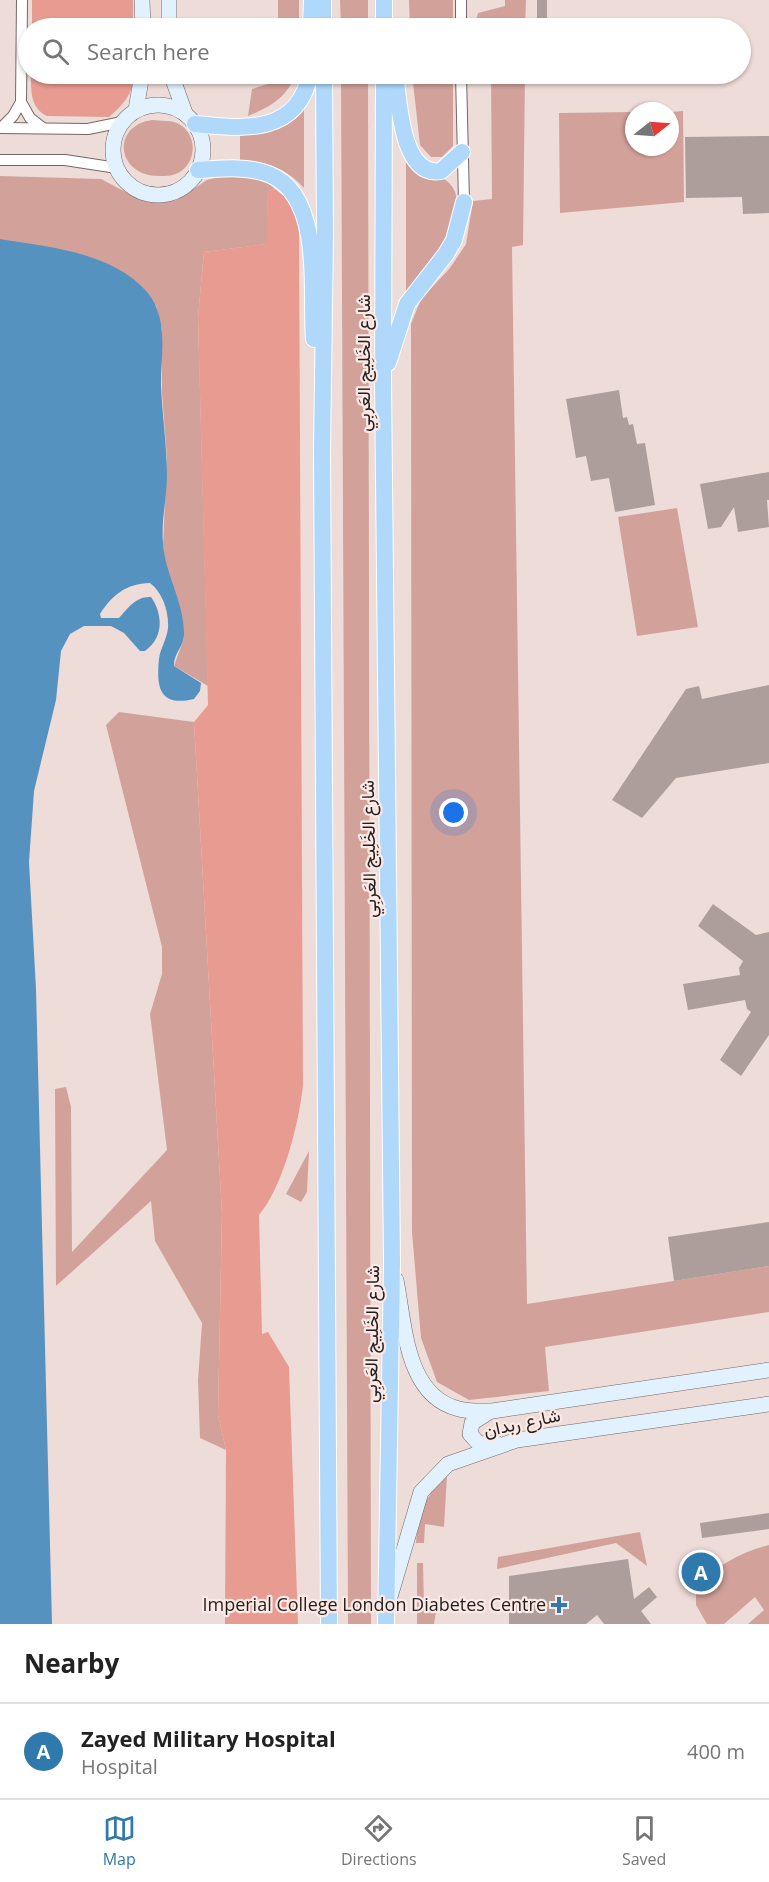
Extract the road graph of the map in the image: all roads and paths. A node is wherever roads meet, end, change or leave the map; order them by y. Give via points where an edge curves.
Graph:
1 (22, 0) edge
2 (142, 0) edge
3 (169, 0) edge
4 (312, 0) edge
5 (323, 0) edge
6 (461, 0) edge
7 (22, 18) edge
8 (142, 18) edge
9 (169, 18) edge
10 (311, 18) edge
11 (323, 18) edge
12 (461, 18) edge
13 (21, 84) edge
14 (140, 84) edge
15 (175, 84) edge
16 (308, 84) edge
17 (324, 84) edge
18 (384, 84) edge
19 (396, 84) edge
20 (461, 84) edge
21 (21, 102) junction
22 (136, 110) junction
23 (190, 118) junction
24 (122, 122) junction
25 (1, 128) edge
26 (43, 128) junction
27 (462, 152) junction
28 (0, 160) edge
29 (117, 168) junction
30 (198, 170) junction
31 (464, 202) joint
32 (383, 381) junction
33 (322, 451) junction
34 (393, 1262) junction
35 (769, 1370) edge
36 (769, 1404) edge
37 (492, 1411) junction
38 (517, 1440) junction
39 (386, 1618) edge
40 (329, 1624) edge

1 - 7 street
2 - 8 main road
3 - 9 main road
4 - 10 highway
5 - 11 highway
6 - 12 street
13 - 21 street
14 - 22 main road
15 - 23 main road
16 - 23 highway via 287,115 276,121 251,128
17 - 33 highway
18 - 32 highway, شارع الخَلِيج العَربِي
19 - 27 highway via 406,140 416,163 428,171 441,171
20 - 27 street
21 - 25 street
21 - 26 street via 30,118
22 - 23 main road via 161,104
22 - 24 main road
23 - 30 main road via 203,147
24 - 26 street via 96,128
24 - 29 main road via 113,144
25 - 26 street
27 - 31 street
28 - 29 street via 65,160
29 - 30 main road via 133,188 157,195 181,189
30 - 33 highway via 237,168 265,172 287,185 304,212 309,234
31 - 32 highway via 454,240 407,303
32 - 34 highway, شارع الخَلِيج العَربِي
33 - 40 highway
34 - 37 main road, شارع ربدان via 412,1359 425,1387 435,1398 460,1410
34 - 39 highway, شارع الخَلِيج العَربِي
35 - 37 main road, شارع ربدان
36 - 38 main road, شارع ربدان
37 - 38 main road via 472,1423 472,1438 486,1444
38 - 39 main road, شارع ربدان via 448,1464 429,1481 415,1506

